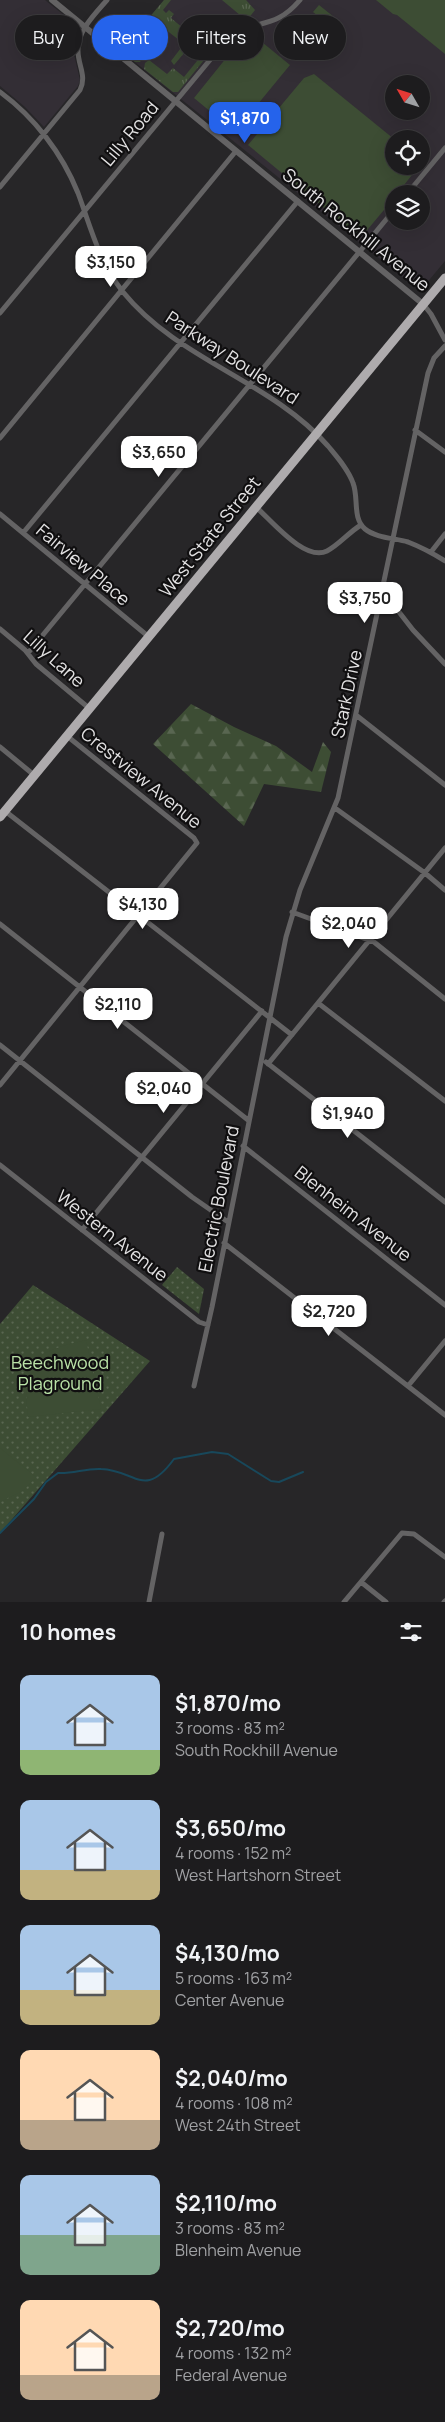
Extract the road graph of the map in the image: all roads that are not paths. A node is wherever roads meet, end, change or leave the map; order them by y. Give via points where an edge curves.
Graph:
1 (52, 0) edge
2 (107, 0) edge
3 (300, 0) edge
4 (85, 27) junction
5 (0, 92) edge
6 (176, 101) junction
7 (44, 134) junction
8 (445, 148) edge
9 (236, 151) junction
10 (414, 185) edge
11 (0, 187) edge
12 (298, 201) junction
13 (84, 212) junction
14 (385, 221) edge
15 (359, 251) junction
16 (445, 278) edge
17 (122, 291) junction
18 (423, 304) junction
19 (0, 313) edge
20 (445, 340) edge
21 (180, 344) junction
22 (445, 346) edge
23 (249, 384) junction
24 (415, 430) junction
25 (316, 433) junction
26 (0, 438) edge
27 (445, 452) edge
28 (256, 507) junction
29 (0, 514) edge
30 (361, 525) junction
31 (22, 533) junction
32 (445, 534) edge
33 (393, 538) junction
34 (431, 552) junction
35 (445, 561) edge
36 (85, 584) junction
37 (381, 596) junction
38 (0, 629) edge
39 (149, 637) junction
40 (28, 653) junction
41 (445, 663) edge
42 (90, 709) junction
43 (356, 715) junction
44 (67, 736) junction
45 (0, 747) edge
46 (34, 775) junction
47 (445, 785) edge
48 (335, 808) junction
49 (3, 814) edge
50 (445, 848) edge
51 (425, 873) junction
52 (445, 890) edge
53 (292, 912) junction
54 (140, 914) junction
55 (0, 924) edge
56 (370, 940) junction
57 (80, 988) junction
58 (445, 999) edge
59 (318, 1003) junction
60 (262, 1011) junction
61 (269, 1017) junction
62 (292, 1035) junction
63 (0, 1045) edge
64 (261, 1060) junction
65 (20, 1061) junction
66 (268, 1064) junction
67 (201, 1084) junction
68 (0, 1085) edge
69 (445, 1101) edge
70 (248, 1120) junction
71 (243, 1146) junction
72 (141, 1157) junction
73 (0, 1165) edge
74 (445, 1202) edge
75 (228, 1222) junction
76 (82, 1230) junction
77 (224, 1243) junction
78 (445, 1305) edge
79 (208, 1325) junction
80 (445, 1341) edge
81 (194, 1386) dead end
82 (408, 1386) junction
83 (445, 1415) edge
84 (162, 1534) dead end
85 (445, 1557) edge
86 (361, 1582) junction
87 (149, 1602) edge
88 (344, 1602) edge
89 (386, 1602) edge

1 - 4 street, South Rockhill Avenue
2 - 4 street
3 - 6 street, Lilly Road via 275,21 244,29 229,37
4 - 6 street, South Rockhill Avenue
4 - 7 street via 78,50 82,86
5 - 7 street, Parkway Boulevard
6 - 9 street, South Rockhill Avenue
6 - 13 street, Lilly Road
7 - 11 street
7 - 13 street, Parkway Boulevard via 68,172
8 - 10 street
9 - 12 street, South Rockhill Avenue
9 - 17 street
12 - 15 street, South Rockhill Avenue
12 - 21 street
13 - 17 street, Parkway Boulevard via 98,251
13 - 19 street, Lilly Road
14 - 15 street
15 - 18 street, South Rockhill Avenue
15 - 23 street
16 - 18 highway, West State Street
17 - 21 street, Parkway Boulevard
17 - 26 street
18 - 20 street, South Rockhill Avenue
18 - 25 highway, West State Street
21 - 23 street, Parkway Boulevard
21 - 31 street
22 - 24 street, Stark Drive via 434,358 428,373
23 - 25 street, Parkway Boulevard
23 - 36 street
24 - 27 street
24 - 33 street, Stark Drive
25 - 28 highway, West State Street
25 - 30 street, Parkway Boulevard via 351,478
28 - 30 street via 301,548 311,553 323,553
28 - 39 highway, West State Street
29 - 31 street, Fairview Place
30 - 33 street via 371,533
31 - 36 street, Fairview Place
32 - 34 street
33 - 34 street
33 - 37 street, Stark Drive
34 - 35 street
36 - 39 street, Fairview Place
36 - 40 street
37 - 41 street via 392,603 419,638
37 - 43 street, Stark Drive
38 - 40 street, Lilly Lane
39 - 42 highway, West State Street
40 - 42 street, Lilly Lane
42 - 44 highway, West State Street
43 - 47 street
43 - 48 street, Stark Drive
44 - 46 highway, West State Street
44 - 54 street, Crestview Avenue via 197,842
45 - 46 street
46 - 49 highway, West State Street
48 - 51 street
48 - 53 street, Stark Drive
49 - 54 street
50 - 51 street
51 - 52 street
51 - 56 street
53 - 56 street
53 - 61 street, Stark Drive
54 - 57 street
54 - 60 street
55 - 57 street
56 - 58 street
56 - 59 street
57 - 65 street
57 - 67 street
59 - 62 street
59 - 69 street
60 - 61 street
60 - 67 street
61 - 62 street
61 - 64 street, Electric Boulevard
62 - 66 street
63 - 65 street
64 - 66 street
64 - 70 street, Electric Boulevard
65 - 68 street
65 - 72 street
66 - 74 street
67 - 70 street
67 - 72 street
70 - 71 street, Electric Boulevard
71 - 75 street, Electric Boulevard
71 - 78 street, Blenheim Avenue
72 - 75 street
72 - 76 street
73 - 76 street, Western Avenue
75 - 77 street, Electric Boulevard
76 - 79 street, Western Avenue via 199,1322
77 - 79 street, Electric Boulevard
77 - 82 street
79 - 81 street, Electric Boulevard
80 - 82 street
82 - 83 street
84 - 87 street
85 - 86 street via 414,1534 402,1533
86 - 88 street
86 - 89 street

